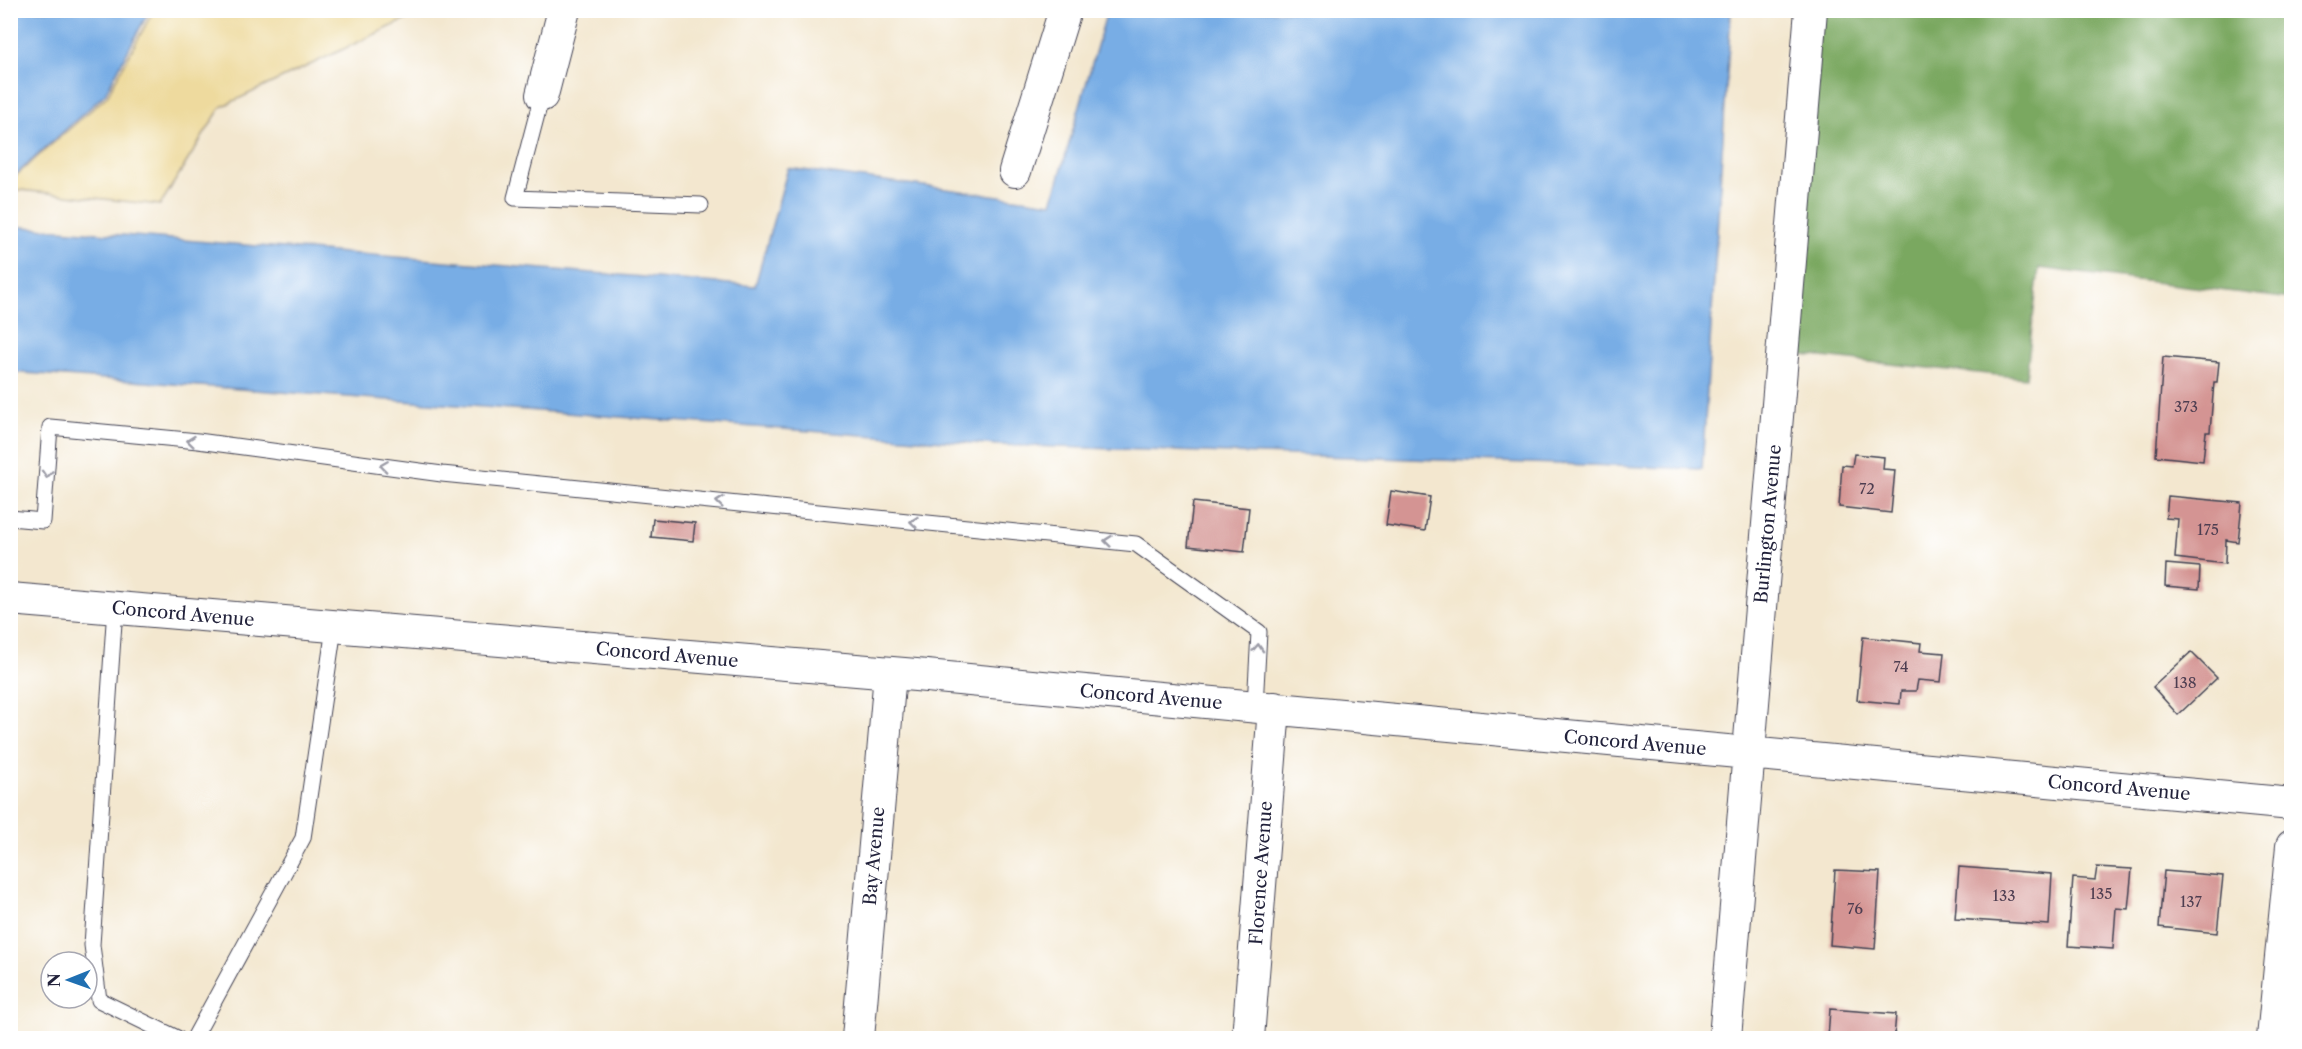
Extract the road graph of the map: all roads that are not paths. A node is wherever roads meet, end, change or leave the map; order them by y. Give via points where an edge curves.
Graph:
1 (564, 10) edge
2 (1065, 10) edge
3 (1811, 10) edge
4 (542, 95) joint
5 (1015, 171) dead end
6 (700, 205) dead end
7 (10, 518) edge
8 (10, 599) edge
9 (115, 608) junction
10 (333, 628) junction
11 (891, 674) junction
12 (1264, 707) junction
13 (1749, 754) junction
14 (2292, 804) edge
15 (2292, 846) edge
16 (177, 1038) edge
17 (194, 1038) edge
18 (858, 1038) edge
19 (1248, 1038) edge
20 (1725, 1038) edge
21 (2273, 1038) edge

1 - 4 street
2 - 5 street
3 - 13 street, Burlington Avenue
4 - 6 lane via 515,198
12 -> 7 lane via 1259,632 1136,544 442,474 198,441 50,427 43,521
8 - 9 street, Concord Avenue
9 - 10 street, Concord Avenue
9 - 16 lane via 92,945 99,1000
10 - 11 street, Concord Avenue
10 - 17 lane via 303,838
11 - 12 street, Concord Avenue
11 - 18 street, Bay Avenue
12 - 13 street, Concord Avenue
12 - 19 street, Florence Avenue
13 - 14 street, Concord Avenue
13 - 20 street, Burlington Avenue
15 - 21 street

